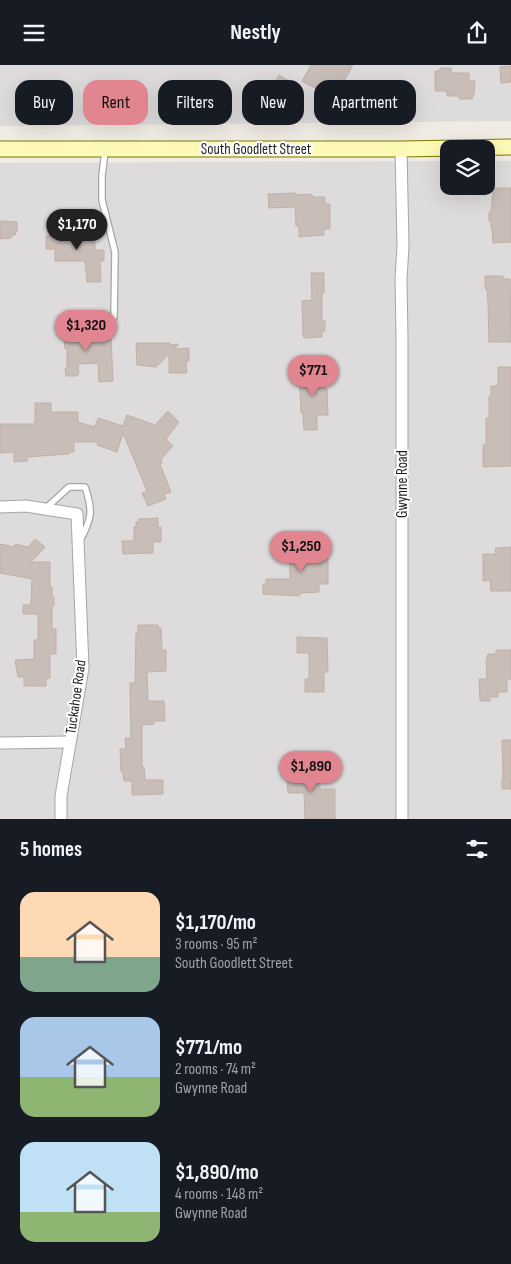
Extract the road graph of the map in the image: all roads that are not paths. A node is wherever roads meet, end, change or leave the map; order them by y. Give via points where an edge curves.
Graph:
1 (511, 147) edge
2 (0, 149) edge
3 (105, 149) junction
4 (401, 149) junction
5 (92, 323) dead end
6 (0, 507) edge
7 (45, 509) junction
8 (78, 542) junction
9 (70, 742) junction
10 (0, 743) edge
11 (61, 819) edge
12 (402, 819) edge

1 - 4 main road, South Goodlett Street
2 - 3 main road, South Goodlett Street
3 - 4 main road, South Goodlett Street
3 - 5 lane via 102,200 115,253 114,317 109,321
4 - 12 street, Gwynne Road
6 - 7 street
7 - 8 street, Tuckahoe Road via 78,514
7 - 8 lane via 69,487 85,487 91,503 89,525
8 - 9 street, Tuckahoe Road via 83,668
9 - 10 street
9 - 11 street, Tuckahoe Road via 61,796

